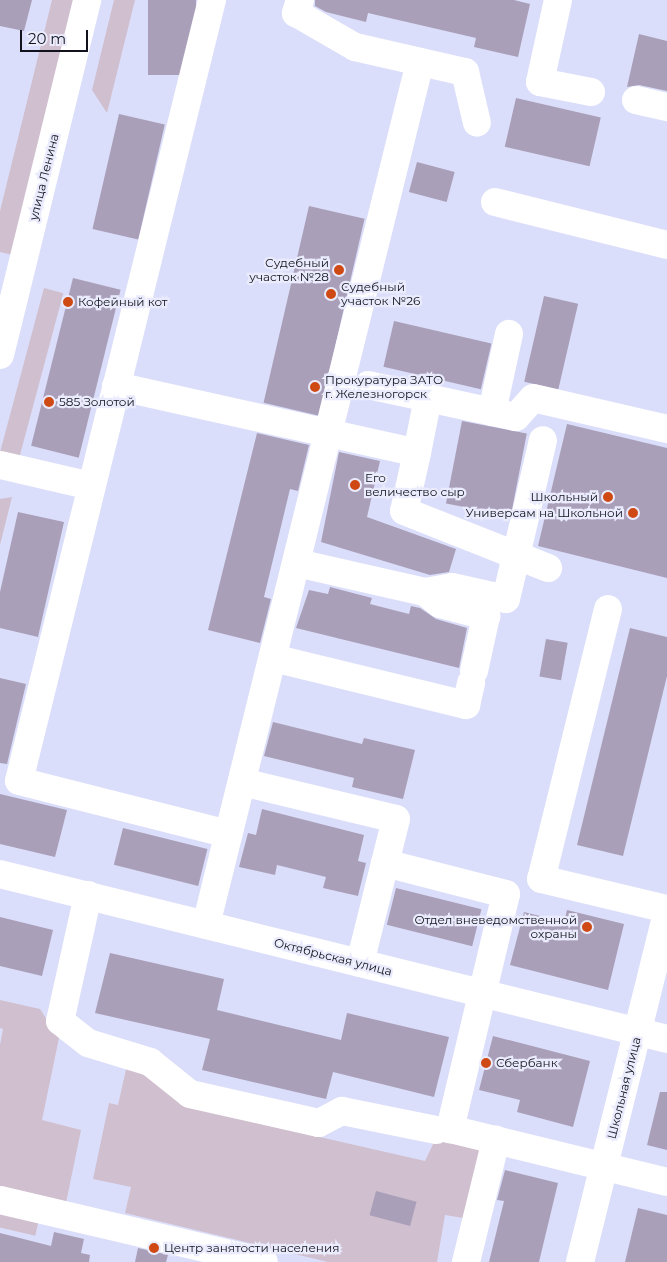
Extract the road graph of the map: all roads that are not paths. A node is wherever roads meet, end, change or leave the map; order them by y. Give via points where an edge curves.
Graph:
1 (88, 0) edge
2 (212, 0) edge
3 (300, 0) edge
4 (558, 0) edge
5 (420, 62) junction
6 (591, 92) dead end
7 (636, 100) dead end
8 (667, 107) edge
9 (477, 123) dead end
10 (496, 202) dead end
11 (667, 245) edge
12 (510, 334) dead end
13 (0, 355) edge
14 (368, 385) dead end
15 (116, 386) junction
16 (428, 398) junction
17 (492, 412) junction
18 (667, 429) edge
19 (330, 434) junction
20 (543, 440) dead end
21 (417, 453) junction
22 (0, 465) edge
23 (91, 486) junction
24 (516, 555) junction
25 (297, 563) junction
26 (548, 568) dead end
27 (424, 592) junction
28 (608, 609) dead end
29 (273, 658) junction
30 (242, 782) junction
31 (228, 834) junction
32 (385, 863) junction
33 (0, 874) edge
34 (540, 879) junction
35 (506, 894) junction
36 (88, 896) junction
37 (667, 909) edge
38 (667, 914) edge
39 (206, 925) junction
40 (360, 963) junction
41 (482, 994) junction
42 (639, 1032) junction
43 (667, 1039) edge
44 (436, 1130) dead end
45 (496, 1140) junction
46 (604, 1167) junction
47 (667, 1182) edge
48 (0, 1200) edge
49 (264, 1262) edge
50 (466, 1262) edge
51 (580, 1262) edge

1 - 13 street, улица Ленина
2 - 15 street
3 - 5 street via 296,14 355,47
4 - 6 street via 540,82
5 - 9 street via 465,72
5 - 19 street
7 - 8 street
10 - 11 street
12 - 17 street
14 - 16 street
15 - 19 street
15 - 23 street
16 - 17 street
16 - 21 street
17 - 18 street via 516,417 533,398
19 - 21 street
19 - 25 street
20 - 24 street
21 - 24 street via 404,511
22 - 23 street
23 - 31 street via 19,781
24 - 26 street
24 - 27 street via 506,599 452,587
25 - 27 street
25 - 29 street
27 - 29 street via 440,604 486,616 466,705
28 - 34 street
29 - 30 street
30 - 31 street
30 - 32 street via 396,819
31 - 39 street
32 - 35 street
32 - 40 street
33 - 36 street, Октябрьская улица
34 - 35 street
34 - 37 street
35 - 41 street
36 - 39 street, Октябрьская улица
36 - 44 street via 60,1021 88,1043 150,1062 190,1094 319,1123 342,1112
38 - 42 street, Школьная улица
39 - 40 street, Октябрьская улица
40 - 41 street, Октябрьская улица
41 - 42 street, Октябрьская улица
41 - 45 street via 450,1129
42 - 43 street, Октябрьская улица
42 - 46 street, Школьная улица
45 - 46 street
45 - 50 street
46 - 47 street
46 - 51 street, Школьная улица
48 - 49 street

